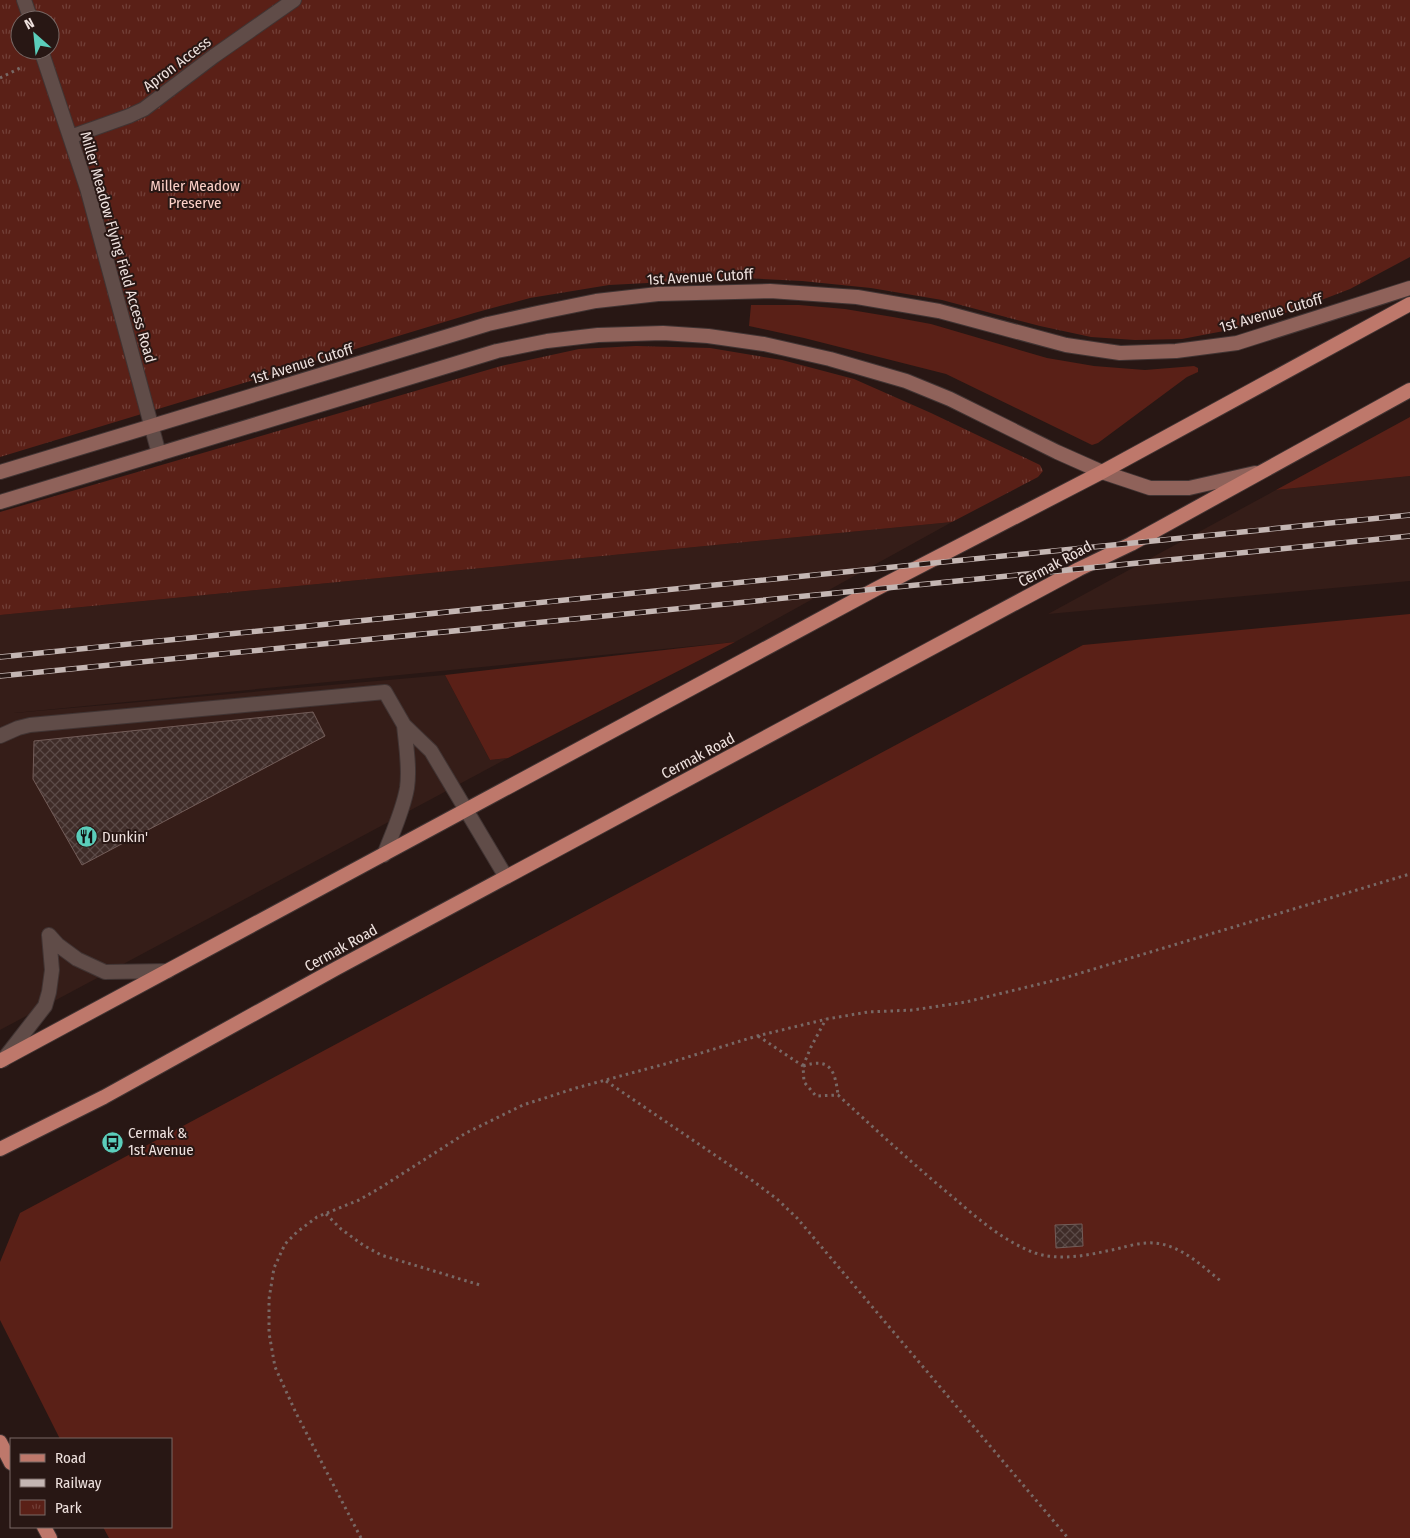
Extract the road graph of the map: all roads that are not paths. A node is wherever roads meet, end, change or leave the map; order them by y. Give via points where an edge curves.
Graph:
1 (294, 0) edge
2 (44, 60) edge
3 (70, 137) junction
4 (1410, 288) edge
5 (1410, 304) edge
6 (1410, 390) edge
7 (152, 426) junction
8 (159, 454) junction
9 (0, 472) edge
10 (1102, 472) junction
11 (1260, 472) junction
12 (0, 502) edge
13 (404, 725) junction
14 (0, 736) edge
15 (466, 811) junction
16 (384, 855) junction
17 (506, 877) junction
18 (168, 971) junction
19 (1, 1060) edge
20 (2, 1149) edge
21 (0, 1442) edge
22 (10, 1461) edge

1 - 3 lane, Apron Access via 144,109
2 - 3 lane, Miller Meadow Flying Field Access Road
3 - 7 lane, Miller Meadow Flying Field Access Road
4 - 7 main road, 1st Avenue Cutoff via 1237,343 1176,351 1120,353 1066,345 939,312 858,298 770,290 658,294 596,301 488,324
5 - 10 main road
6 - 11 main road, Cermak Road
7 - 8 lane, Miller Meadow Flying Field Access Road
7 - 9 main road, 1st Avenue Cutoff
8 - 10 main road via 497,351 546,340 663,333 764,344 906,381
8 - 12 main road
10 - 11 main road via 1150,488 1189,488
10 - 15 main road via 874,590
11 - 17 main road, Cermak Road
13 - 14 lane via 384,692 30,725
13 - 15 lane via 431,751
13 - 16 lane via 407,787
15 - 16 main road
15 - 17 lane
16 - 18 main road
17 - 20 main road, Cermak Road via 104,1097
18 - 19 main road
18 - 19 lane via 105,972 77,958 49,935 52,970 45,1006
21 - 22 main road

